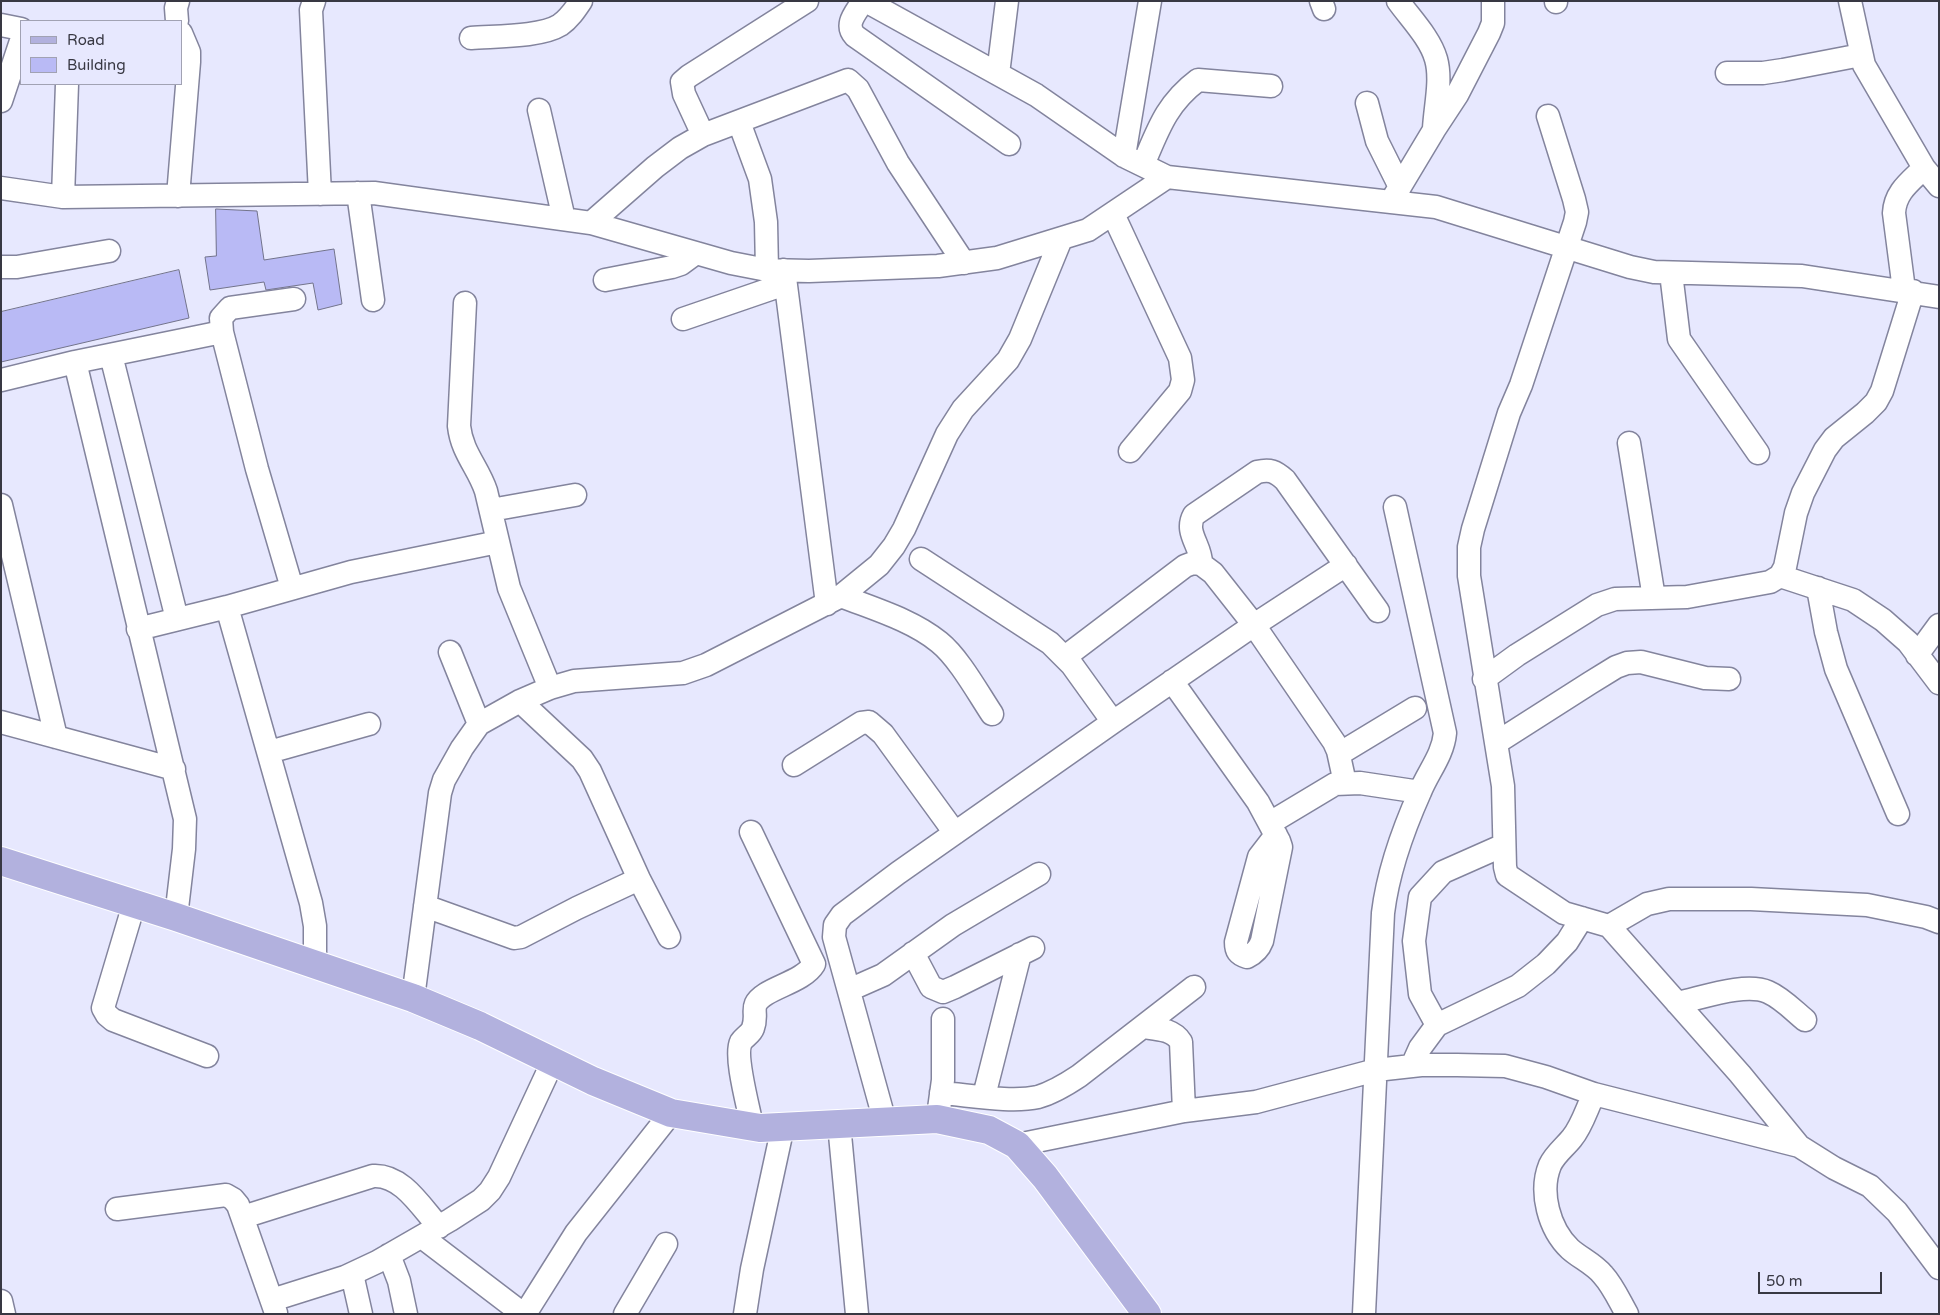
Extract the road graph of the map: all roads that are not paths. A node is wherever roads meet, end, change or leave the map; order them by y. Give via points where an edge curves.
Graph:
1 (178, 1) edge
2 (314, 1) edge
3 (581, 1) edge
4 (807, 1) edge
5 (864, 1) edge
6 (1007, 1) edge
7 (1150, 1) edge
8 (1398, 1) edge
9 (1493, 1) edge
10 (1850, 1) edge
11 (176, 20) edge
12 (1, 26) edge
13 (20, 29) edge
14 (182, 36) edge
15 (471, 38) dead end
16 (20, 44) edge
17 (1861, 55) junction
18 (1727, 73) dead end
19 (998, 74) junction
20 (67, 85) edge
21 (1271, 86) dead end
22 (1, 101) edge
23 (1367, 103) dead end
24 (539, 110) dead end
25 (1548, 116) dead end
26 (740, 122) junction
27 (1434, 130) junction
28 (703, 136) junction
29 (1009, 144) dead end
30 (1134, 161) junction
31 (1924, 168) junction
32 (1167, 177) junction
33 (1939, 186) edge
34 (1, 188) edge
35 (358, 193) junction
36 (320, 194) junction
37 (1396, 194) junction
38 (178, 196) junction
39 (63, 197) junction
40 (1113, 214) junction
41 (564, 219) junction
42 (591, 223) junction
43 (1060, 239) junction
44 (1568, 246) junction
45 (109, 251) dead end
46 (696, 253) junction
47 (964, 263) junction
48 (1, 267) edge
49 (1671, 273) junction
50 (779, 275) junction
51 (605, 280) dead end
52 (1909, 291) junction
53 (1939, 296) edge
54 (294, 299) dead end
55 (373, 300) dead end
56 (465, 302) dead end
57 (683, 319) dead end
58 (222, 332) junction
59 (111, 355) junction
60 (75, 362) junction
61 (1, 380) edge
62 (1629, 444) dead end
63 (1130, 451) dead end
64 (1758, 453) dead end
65 (574, 495) dead end
66 (1, 505) edge
67 (1395, 507) dead end
68 (491, 510) junction
69 (498, 542) junction
70 (921, 559) dead end
71 (1201, 564) junction
72 (1346, 565) junction
73 (1780, 576) junction
74 (292, 588) junction
75 (1818, 588) junction
76 (1654, 598) junction
77 (834, 600) junction
78 (227, 607) junction
79 (1378, 611) dead end
80 (176, 620) junction
81 (1254, 624) junction
82 (1939, 625) edge
83 (138, 629) junction
84 (450, 652) dead end
85 (1917, 655) junction
86 (1065, 656) junction
87 (1484, 679) junction
88 (1729, 679) dead end
89 (1172, 682) junction
90 (1939, 684) edge
91 (550, 688) junction
92 (520, 701) junction
93 (1415, 708) dead end
94 (992, 714) dead end
95 (1, 722) edge
96 (1113, 722) junction
97 (369, 724) dead end
98 (479, 724) junction
99 (56, 737) junction
100 (1496, 743) junction
101 (268, 752) junction
102 (1339, 754) junction
103 (794, 765) dead end
104 (174, 769) junction
105 (1345, 782) junction
106 (1420, 792) junction
107 (1898, 814) dead end
108 (752, 832) dead end
109 (955, 833) junction
110 (1504, 845) junction
111 (1, 861) edge
112 (1039, 874) dead end
113 (639, 880) junction
114 (134, 904) junction
115 (425, 906) junction
116 (176, 917) junction
117 (1582, 918) junction
118 (1939, 922) edge
119 (1610, 926) junction
120 (669, 937) dead end
121 (913, 953) junction
122 (315, 965) junction
123 (1194, 987) dead end
124 (849, 990) junction
125 (413, 998) junction
126 (1677, 1003) junction
127 (943, 1018) dead end
128 (1806, 1020) dead end
129 (1437, 1025) junction
130 (1143, 1027) junction
131 (207, 1056) dead end
132 (553, 1061) junction
133 (1412, 1066) junction
134 (1376, 1070) junction
135 (1594, 1094) junction
136 (984, 1096) junction
137 (939, 1106) junction
138 (1184, 1111) junction
139 (671, 1112) junction
140 (885, 1122) junction
141 (839, 1124) junction
142 (752, 1126) junction
143 (782, 1126) junction
144 (1017, 1145) junction
145 (1799, 1146) junction
146 (117, 1209) dead end
147 (243, 1217) junction
148 (430, 1232) junction
149 (666, 1244) dead end
150 (389, 1256) junction
151 (1937, 1262) edge
152 (352, 1274) junction
153 (1, 1301) edge
154 (274, 1307) edge
155 (4, 1314) edge
156 (361, 1314) edge
157 (406, 1314) edge
158 (524, 1314) edge
159 (625, 1314) edge
160 (744, 1314) edge
161 (857, 1314) edge
162 (1147, 1314) edge
163 (1364, 1314) edge
164 (1627, 1314) edge

1 - 11 street
2 - 36 street
3 - 15 street via 561,25 544,32
4 - 28 street via 682,82
5 - 19 street
5 - 29 street via 850,26 854,36
6 - 19 street
7 - 30 street
8 - 27 street via 1436,58
9 - 27 street via 1493,23 1489,33 1457,95
10 - 17 street
12 - 13 street
14 - 38 street via 189,62
16 - 22 street
17 - 18 street via 1763,73
17 - 31 street
19 - 30 street via 1036,94
20 - 39 street
21 - 30 street via 1198,80 1166,114
23 - 37 street via 1376,141
24 - 41 street
25 - 44 street via 1577,212
26 - 28 street
26 - 47 street via 841,82 848,80 853,83 898,163
26 - 50 street via 760,179
27 - 37 street
28 - 42 street via 654,167
30 - 32 street
31 - 33 street
31 - 52 street via 1894,202
32 - 37 street
32 - 40 street
34 - 39 street
35 - 36 street
35 - 41 street
35 - 55 street
36 - 38 street
37 - 44 street
38 - 39 street
40 - 43 street via 1088,230
40 - 63 street via 1180,358 1183,380 1180,391
41 - 42 street
42 - 46 street
43 - 47 street via 997,258
43 - 77 street via 1020,339 1008,360 963,410 947,434 894,546 879,565
44 - 49 street via 1630,267
44 - 87 street via 1510,412 1468,547
45 - 48 street
46 - 50 street
46 - 51 street via 672,267
47 - 50 street
49 - 52 street via 1802,276
49 - 64 street via 1679,339
50 - 57 street
50 - 77 street
52 - 53 street
52 - 73 street via 1882,391 1865,414 1834,438 1825,450 1803,493
54 - 58 street via 230,308 221,318
56 - 68 street via 459,426 461,440 481,477
58 - 59 street
58 - 74 street
59 - 60 street
59 - 80 street
60 - 61 street
60 - 83 street
62 - 76 street
65 - 68 street
66 - 99 street
67 - 106 street via 1445,733 1444,746
68 - 69 street
69 - 74 street via 351,572
69 - 91 street via 509,588
70 - 86 street
71 - 72 street via 1202,556 1190,529 1194,515 1257,472 1268,469 1285,480
71 - 81 street via 1213,572
71 - 86 street via 1185,566
72 - 79 street
72 - 81 street
73 - 75 street
73 - 76 street via 1770,582 1688,597
74 - 78 street
75 - 85 street via 1853,600 1883,620 1908,642
75 - 107 street via 1836,669
76 - 87 street via 1615,599 1597,605 1517,654
77 - 91 street via 706,665 683,673 596,678
77 - 94 street via 915,626 941,643
78 - 80 street
78 - 101 street
80 - 83 street
81 - 89 street
81 - 102 street
82 - 85 street
83 - 104 street
84 - 98 street
85 - 90 street
86 - 96 street
87 - 100 street
88 - 100 street via 1705,678 1641,662 1627,663
89 - 96 street
89 - 105 street via 1258,802 1273,829 1335,784
91 - 92 street
92 - 98 street
92 - 113 street via 582,759 590,771
93 - 102 street
95 - 99 street
96 - 109 street
97 - 101 street
98 - 115 street via 462,748 440,793
99 - 104 street
100 - 110 street via 1503,786
101 - 122 street via 311,903
102 - 105 street
103 - 109 street via 861,723 869,722 882,734
104 - 116 street via 185,819
105 - 106 street
106 - 134 street via 1385,892
108 - 142 street via 814,964 806,973 766,994 754,1006 753,1029 741,1043 740,1052
109 - 124 street via 842,915 835,925 834,937
110 - 117 street via 1508,875 1564,913
110 - 129 street via 1443,872 1420,897 1414,941 1420,994
111 - 114 main road
112 - 121 street via 953,924
113 - 115 street via 514,938
113 - 120 street
114 - 116 main road
114 - 131 street via 103,1008 113,1020
115 - 125 street
116 - 122 main road
117 - 119 street
117 - 129 street via 1567,942 1518,986
118 - 119 street via 1867,905 1752,899 1669,899 1647,904
119 - 126 street
121 - 124 street via 882,975
121 - 136 street via 931,987 943,992 1026,951
122 - 125 main road
123 - 130 street
124 - 140 street
125 - 132 main road
126 - 128 street via 1756,988 1769,992
126 - 145 street
127 - 137 street via 943,1080
129 - 133 street via 1420,1048
130 - 136 street via 1079,1076 1048,1093 1026,1098
130 - 138 street via 1170,1032 1181,1042
132 - 139 main road via 593,1082
132 - 148 street via 490,1192
133 - 134 street
133 - 135 street via 1505,1066
134 - 138 street via 1256,1102
134 - 163 street
135 - 145 street
135 - 164 street via 1573,1137 1550,1166 1547,1206 1559,1237 1602,1274
136 - 137 street
137 - 140 main road
137 - 144 main road
138 - 144 street
139 - 142 main road
139 - 158 street via 576,1234
140 - 141 main road
141 - 143 main road
141 - 161 street
142 - 143 main road
143 - 160 street
144 - 162 main road via 1045,1177
145 - 151 street via 1870,1186 1897,1212
146 - 147 street via 226,1195 238,1205
147 - 148 street via 382,1175 404,1187
147 - 154 street
148 - 150 street
148 - 158 street
149 - 159 street
150 - 152 street
150 - 157 street via 399,1281
152 - 154 street
152 - 156 street
153 - 155 street

